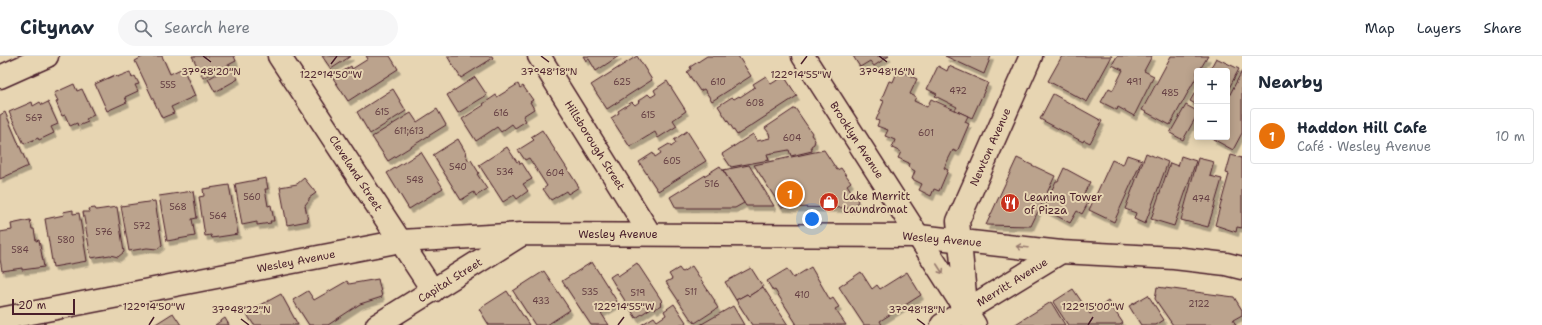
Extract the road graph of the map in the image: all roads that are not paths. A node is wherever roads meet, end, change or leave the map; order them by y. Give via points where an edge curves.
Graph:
1 (47, 56) edge
2 (279, 56) edge
3 (539, 56) edge
4 (803, 56) edge
5 (1031, 56) edge
6 (0, 77) edge
7 (522, 234) junction
8 (650, 234) junction
9 (919, 236) junction
10 (959, 240) junction
11 (401, 241) junction
12 (1061, 252) junction
13 (1242, 268) edge
14 (433, 291) junction
15 (971, 318) edge
16 (0, 319) edge
17 (377, 325) edge
18 (942, 325) edge

1 - 6 street
2 - 11 street, Cleveland Street
3 - 8 street, Hillsborough Street
4 - 9 street, Brooklyn Avenue
5 - 10 street, Newton Avenue via 958,221
7 - 8 street, Wesley Avenue
7 - 11 street, Wesley Avenue
7 - 14 street, Capital Street
8 - 9 street, Wesley Avenue
9 - 10 street, Wesley Avenue
9 -> 15 street, Brooklyn Avenue
12 -> 10 street, Wesley Avenue
10 - 15 street, Newton Avenue
11 - 14 street, Cleveland Street
11 - 16 street, Wesley Avenue
12 - 13 street, Wesley Avenue via 1174,258
12 - 15 street, Merritt Avenue
14 - 17 street, Capital Street
15 - 18 street, Merritt Avenue

